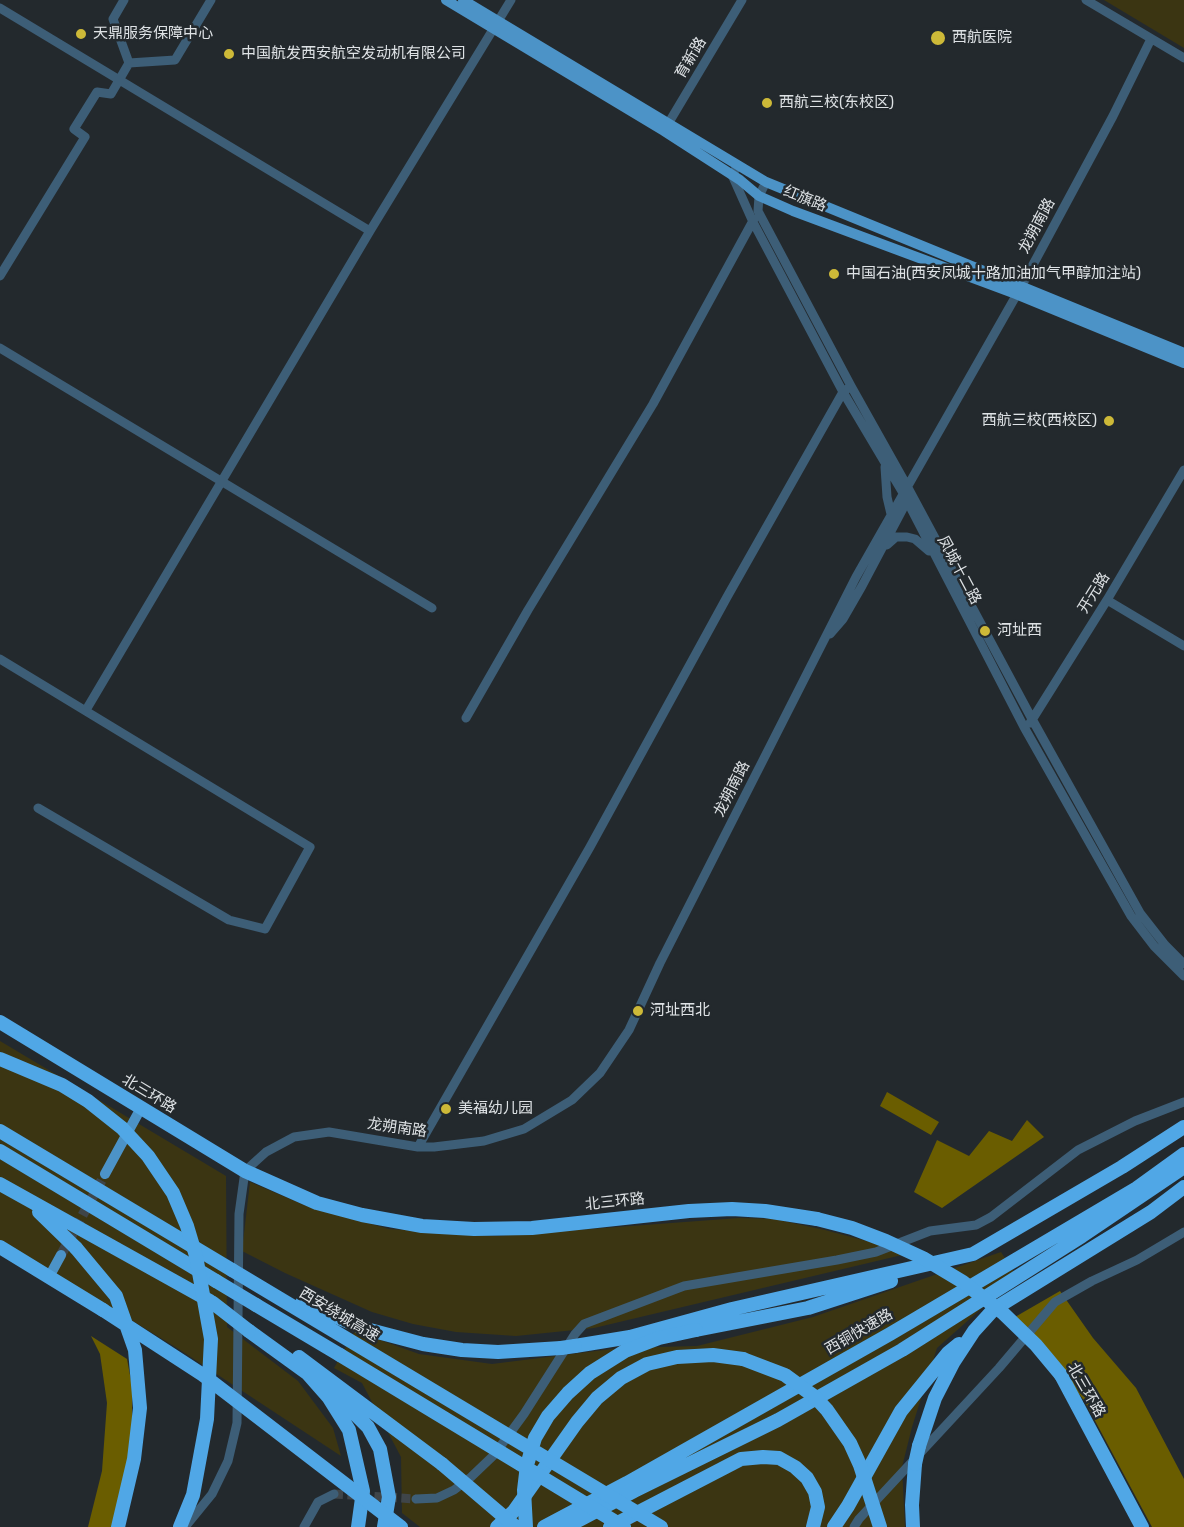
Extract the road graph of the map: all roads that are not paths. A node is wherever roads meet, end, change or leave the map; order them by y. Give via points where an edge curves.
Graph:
1 (124, 0) edge
2 (211, 0) edge
3 (446, 0) edge
4 (463, 0) edge
5 (511, 0) edge
6 (742, 0) edge
7 (1086, 0) edge
8 (0, 8) edge
9 (497, 25) junction
10 (1151, 39) junction
11 (1184, 58) edge
12 (129, 63) junction
13 (119, 80) junction
14 (667, 128) junction
15 (738, 165) junction
16 (732, 175) junction
17 (766, 182) junction
18 (759, 196) junction
19 (758, 211) junction
20 (753, 222) junction
21 (370, 231) junction
22 (0, 276) edge
23 (1018, 291) junction
24 (0, 348) edge
25 (1184, 353) edge
26 (1184, 363) edge
27 (847, 389) junction
28 (885, 464) junction
29 (1184, 470) edge
30 (222, 481) junction
31 (905, 490) junction
32 (907, 503) junction
33 (891, 514) junction
34 (883, 548) junction
35 (934, 555) junction
36 (1107, 600) junction
37 (432, 608) dead end
38 (825, 641) junction
39 (1184, 646) edge
40 (0, 659) edge
41 (86, 710) junction
42 (466, 717) dead end
43 (1032, 719) junction
44 (1026, 730) junction
45 (38, 808) dead end
46 (1184, 964) edge
47 (1184, 976) edge
48 (0, 1022) edge
49 (0, 1059) edge
50 (1184, 1102) edge
51 (141, 1108) junction
52 (1184, 1127) edge
53 (0, 1131) edge
54 (418, 1147) junction
55 (0, 1151) edge
56 (1184, 1154) edge
57 (1184, 1167) edge
58 (245, 1171) junction
59 (105, 1174) tunnel mouth
60 (0, 1184) edge
61 (1184, 1187) edge
62 (29, 1202) junction
63 (1184, 1232) edge
64 (0, 1247) edge
65 (973, 1254) junction
66 (61, 1255) tunnel mouth
67 (232, 1270) junction
68 (49, 1277) junction
69 (250, 1327) junction
70 (974, 1331) junction
71 (306, 1373) junction
72 (334, 1494) tunnel mouth
73 (416, 1499) tunnel mouth
74 (814, 1525) edge
75 (118, 1527) edge
76 (180, 1527) edge
77 (184, 1527) edge
78 (304, 1527) edge
79 (358, 1527) edge
80 (384, 1527) edge
81 (401, 1527) edge
82 (497, 1527) edge
83 (516, 1527) edge
84 (526, 1527) edge
85 (544, 1527) edge
86 (566, 1527) edge
87 (610, 1527) edge
88 (624, 1527) edge
89 (661, 1527) edge
90 (834, 1527) edge
91 (854, 1527) edge
92 (880, 1527) edge
93 (913, 1527) edge
94 (1142, 1527) edge

1 - 12 street via 113,19
2 - 12 street via 175,60
3 - 9 main road, 红旗路
4 - 9 main road, 红旗路
5 - 9 street
6 - 14 street, 育新路
7 - 10 street
8 - 13 street
9 - 14 main road, 红旗路
9 - 21 street
10 - 11 street
10 - 23 street, 龙朔南路
12 - 13 street
13 - 21 street
13 - 22 street via 111,94 97,92 74,129 85,137
14 - 15 main road, 红旗路
14 - 16 main road, 红旗路
15 - 16 street
15 - 17 main road, 红旗路
16 - 18 main road, 红旗路
16 - 20 street, 凤城十二路
17 - 18 street
17 - 23 main road, 红旗路
18 - 19 street
18 - 23 main road, 红旗路
19 - 20 street
19 - 27 street, 凤城十二路
20 - 27 street, 凤城十二路
20 - 42 street via 653,404
21 - 30 street
23 - 25 main road, 红旗路
23 - 26 main road, 红旗路
23 - 31 street, 龙朔南路
24 - 30 street
27 - 28 street, 凤城十二路
27 - 31 street, 凤城十二路
27 - 54 street
28 - 31 street, 凤城十二路
28 - 33 street
29 - 36 street, 开元路
30 - 37 street
30 - 41 street
31 - 32 street, 凤城十二路
31 - 33 street, 龙朔南路
31 - 43 street, 凤城十二路
32 - 34 street, 龙朔南路
32 - 35 street, 凤城十二路
33 - 38 street, 龙朔南路
34 - 35 street via 896,537 907,537
34 - 38 street, 龙朔南路 via 843,619
35 - 44 street, 凤城十二路
36 - 39 street
36 - 43 street, 开元路
38 - 54 street, 龙朔南路 via 629,1030 600,1073 572,1100 524,1129 484,1142
40 - 41 street
41 - 45 street via 310,847 265,929 229,920
43 - 44 street, 开元路
43 - 46 street, 凤城十二路 via 1140,913
44 - 47 street, 凤城十二路 via 1131,916
48 - 51 highway, 北三环路
49 - 76 highway, bridge via 62,1085 122,1128 148,1156 173,1193 187,1226 211,1339 207,1419 193,1495
50 - 73 street via 1077,1150 976,1225 930,1231 876,1252 684,1286 584,1324 494,1455 454,1490 437,1498
51 - 58 highway, 北三环路
51 - 59 main road
52 - 65 highway
53 - 67 highway, 西安绕城高速
54 - 58 street, 龙朔南路 via 329,1132 294,1137 266,1152
55 - 88 highway, bridge
56 - 85 highway, 西铜快速路 via 1137,1188 890,1334
57 - 86 highway via 902,1350 778,1420
58 - 77 street via 239,1214 237,1423 228,1461 212,1494
58 - 94 highway, 北三环路, bridge via 317,1203 422,1226 532,1228 677,1212 765,1210 817,1219 886,1241 963,1282 1003,1312 1036,1345 1061,1375
60 - 62 highway
61 - 70 highway via 1143,1217 994,1309
62 - 69 highway, bridge
62 - 75 highway, bridge via 76,1248 116,1296 135,1350 140,1408 134,1459
63 - 91 street via 1055,1302
64 - 68 highway
65 - 67 highway, bridge via 732,1309 630,1337 498,1352 423,1344 366,1329
65 - 84 highway, bridge via 808,1308 659,1338 625,1351 590,1373 568,1393 535,1438 524,1490
66 - 68 main road
67 - 89 highway, 西安绕城高速, bridge
68 - 81 highway, bridge via 203,1375
69 - 71 highway
69 - 83 highway, bridge via 347,1391
70 - 90 highway via 948,1353 901,1411
70 - 93 highway, bridge via 935,1398 919,1446
71 - 79 highway via 329,1398 349,1430 363,1491
71 - 80 highway via 368,1427 380,1449 389,1497
72 - 78 street via 318,1502
74 - 87 highway via 818,1507 807,1478 779,1458 763,1457 741,1459
82 - 92 highway, bridge via 513,1512 577,1422 621,1378 647,1364 713,1355 744,1359 785,1376 815,1397 850,1443

